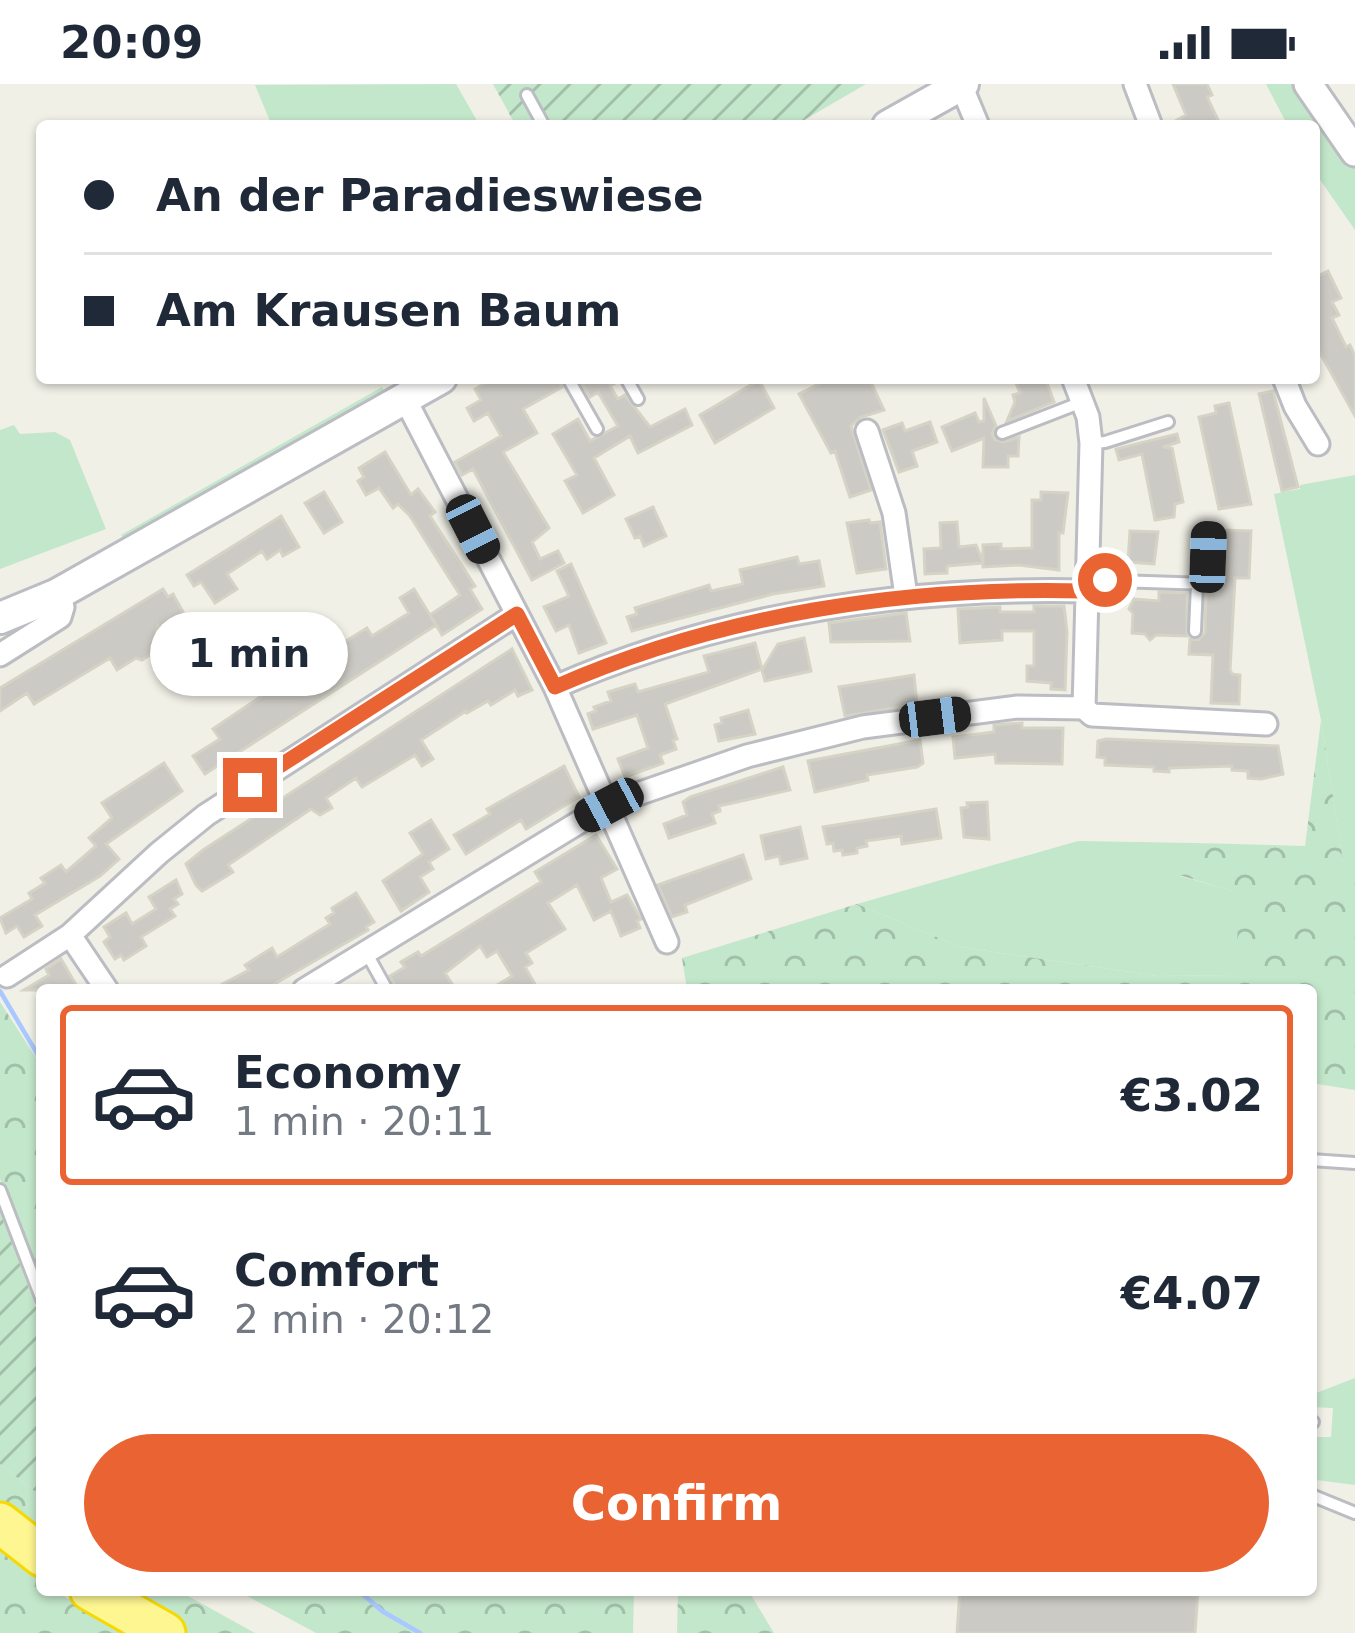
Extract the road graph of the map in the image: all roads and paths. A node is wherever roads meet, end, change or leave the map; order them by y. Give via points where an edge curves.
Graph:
1 (1135, 84) edge
2 (1308, 84) edge
3 (962, 85) edge
4 (527, 95) dead end
5 (1322, 97) edge
6 (541, 120) edge
7 (899, 120) edge
8 (976, 120) edge
9 (1149, 120) edge
10 (1355, 152) edge
11 (431, 384) edge
12 (571, 384) edge
13 (629, 384) edge
14 (1074, 384) edge
15 (1287, 384) edge
16 (405, 399) junction
17 (638, 399) dead end
18 (1082, 402) junction
19 (1168, 422) dead end
20 (597, 429) dead end
21 (866, 430) dead end
22 (1002, 434) dead end
23 (1091, 443) junction
24 (1318, 444) dead end
25 (1209, 530) dead end
26 (1197, 584) junction
27 (1086, 585) junction
28 (56, 595) junction
29 (906, 596) junction
30 (517, 614) junction
31 (0, 618) edge
32 (1195, 631) dead end
33 (0, 655) edge
34 (555, 687) junction
35 (1084, 708) junction
36 (1266, 724) dead end
37 (609, 805) junction
38 (70, 935) junction
39 (668, 942) dead end
40 (366, 952) junction
41 (7, 976) dead end
42 (103, 984) edge
43 (314, 984) edge
44 (384, 984) edge
45 (1317, 1160) edge
46 (1355, 1163) edge
47 (0, 1190) edge
48 (36, 1284) edge
49 (1317, 1497) edge
50 (1355, 1513) edge
51 (0, 1523) edge
52 (36, 1551) edge
53 (100, 1596) edge
54 (165, 1633) edge

1 - 9 street
2 - 5 street
3 - 7 main road
3 - 8 street
4 - 6 lane
5 - 10 street
11 - 16 main road
12 - 20 lane
13 - 17 lane
14 - 18 street
15 - 24 street
16 - 28 main road
16 - 30 street
18 - 22 lane
18 - 23 street
19 - 23 lane
21 - 29 street via 893,513
23 - 27 street
25 - 26 lane via 1207,584
26 - 27 lane
26 - 32 lane
27 - 29 street
27 - 35 street
28 - 31 main road
28 - 33 street via 60,617
29 - 34 street via 734,627
30 - 34 street
30 - 38 street via 206,815
34 - 37 street
35 - 36 street via 1092,716
35 - 37 street via 1018,707 863,728
37 - 39 street
37 - 40 street
38 - 41 street
38 - 42 street
40 - 43 street
40 - 44 lane
45 - 46 lane
47 - 48 lane
49 - 50 lane
51 - 52 highway
53 - 54 highway

